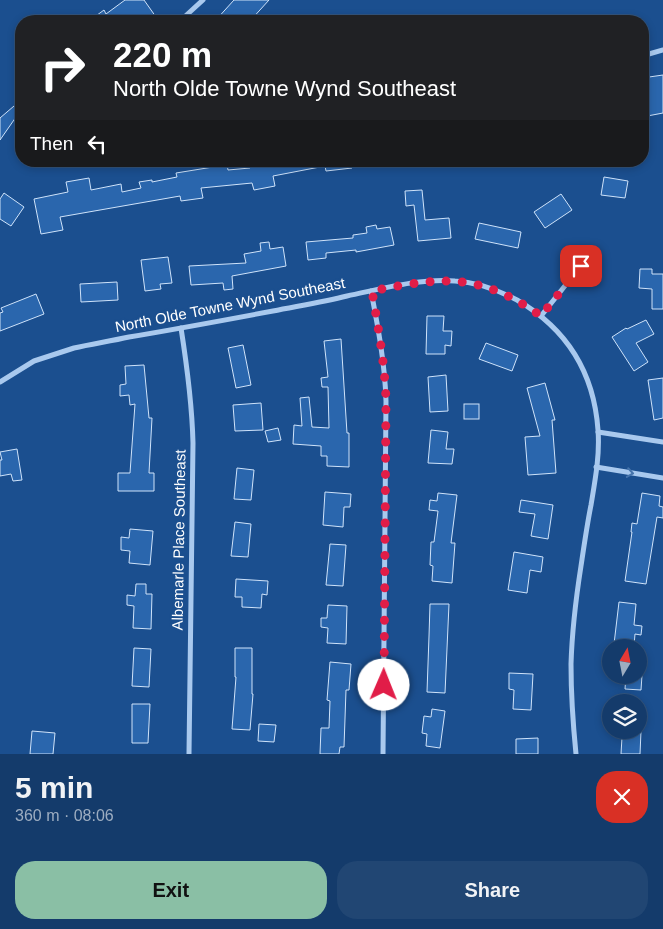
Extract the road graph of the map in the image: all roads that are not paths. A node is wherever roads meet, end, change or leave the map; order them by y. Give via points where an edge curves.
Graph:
1 (203, 0) edge
2 (187, 15) edge
3 (663, 50) edge
4 (649, 54) edge
5 (591, 253) dead end
6 (372, 291) junction
7 (541, 316) junction
8 (181, 328) junction
9 (0, 382) edge
10 (598, 432) junction
11 (663, 442) edge
12 (596, 467) junction
13 (663, 478) edge
14 (190, 754) edge
15 (384, 754) edge
16 (576, 754) edge

1 - 2 street
3 - 4 street
5 - 7 street
6 - 7 street, North Olde Towne Wynd Southeast via 435,281 471,282 508,295
6 - 8 street, North Olde Towne Wynd Southeast
6 - 15 street via 386,401
7 - 10 street, North Olde Towne Wynd Southeast via 569,344 585,373
8 - 9 street, North Olde Towne Wynd Southeast via 74,348 34,361
8 - 14 street, Albemarle Place Southeast via 193,443
10 - 11 street
10 - 12 street, North Olde Towne Wynd Southeast
12 -> 13 street
12 - 16 street, North Olde Towne Wynd Southeast via 573,634 571,689

